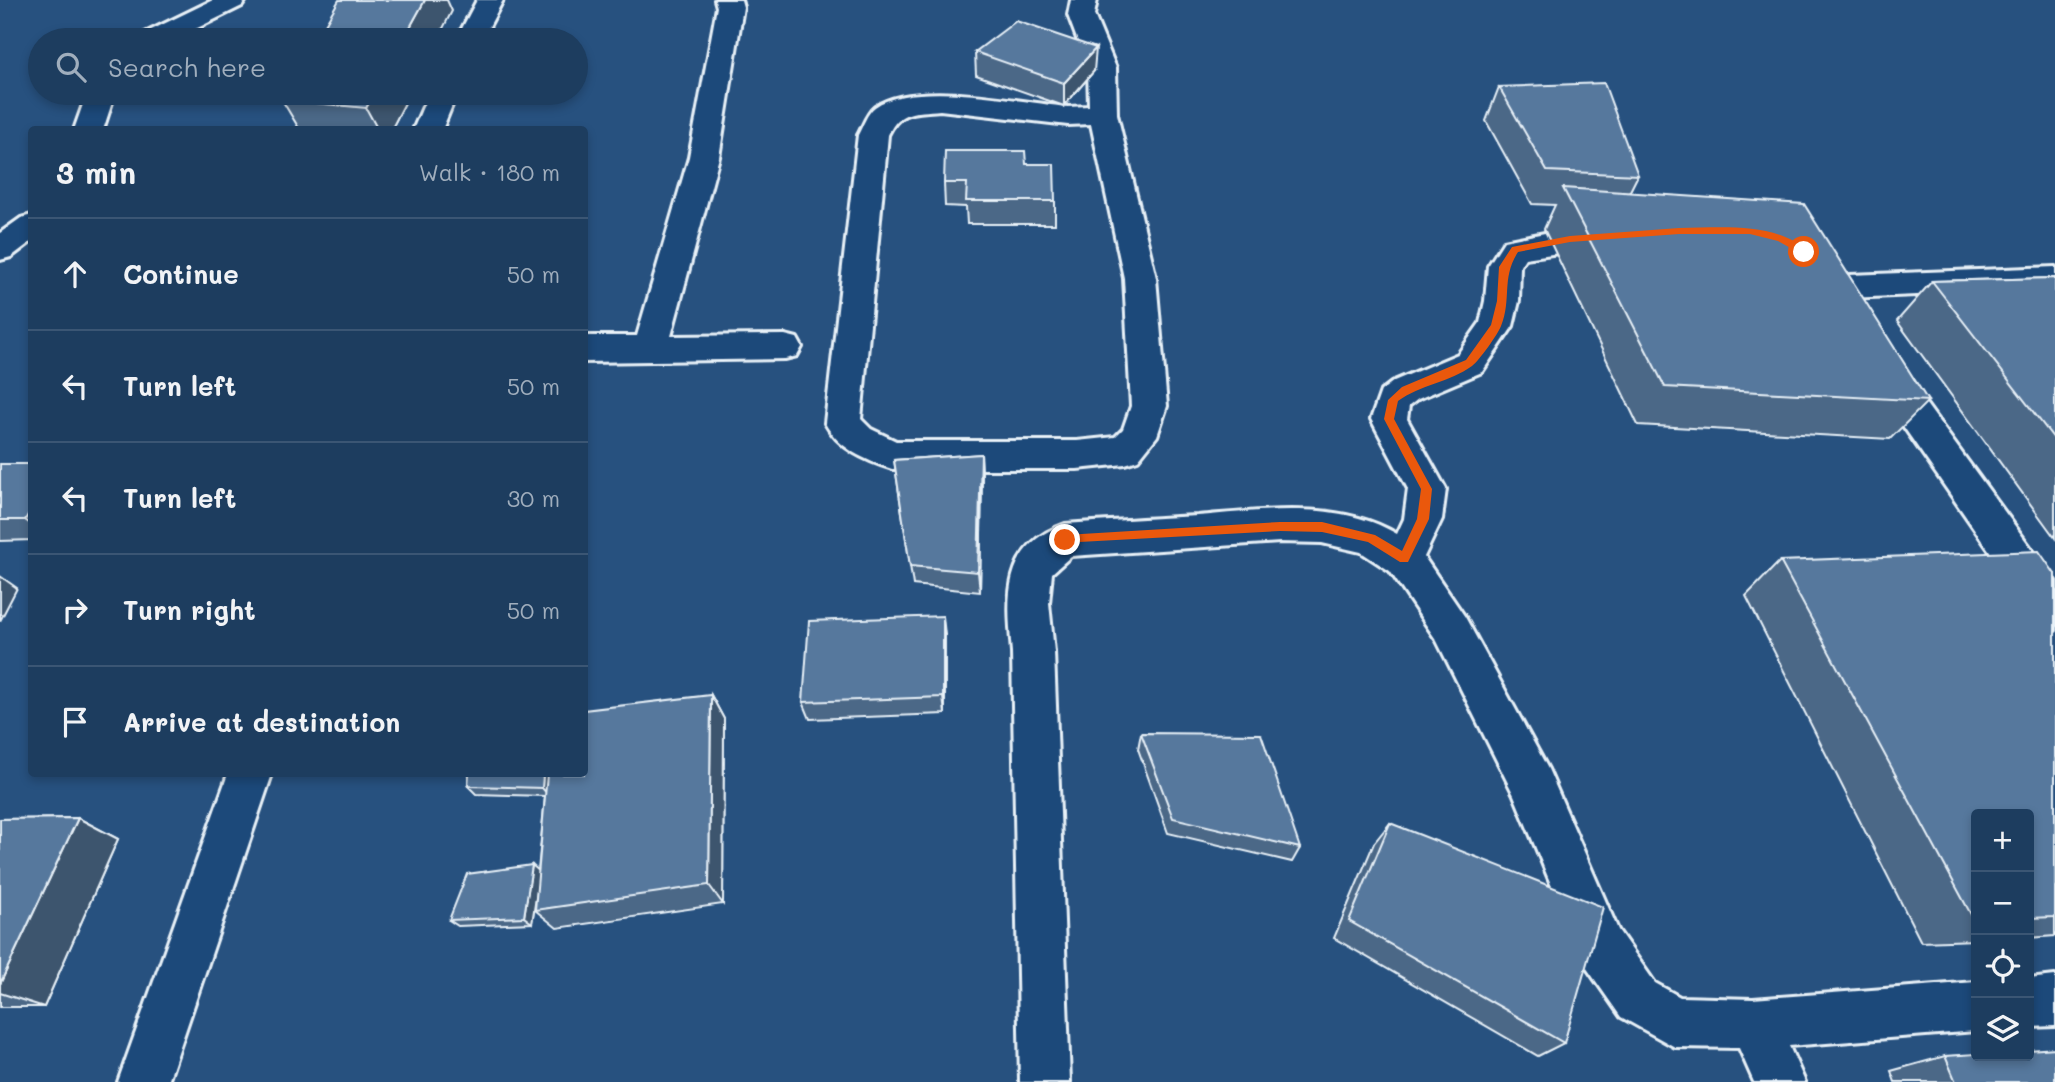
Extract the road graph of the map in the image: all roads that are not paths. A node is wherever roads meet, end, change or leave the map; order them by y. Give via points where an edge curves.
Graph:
1 (233, 0) edge
2 (490, 0) edge
3 (728, 0) edge
4 (1084, 0) edge
5 (177, 28) edge
6 (475, 28) edge
7 (97, 105) edge
8 (438, 105) edge
9 (1103, 114) junction
10 (89, 126) edge
11 (429, 126) edge
12 (28, 228) edge
13 (1633, 236) edge
14 (0, 249) edge
15 (2055, 278) edge
16 (785, 347) dead end
17 (588, 349) edge
18 (650, 349) junction
19 (1404, 559) junction
20 (2055, 613) edge
21 (249, 777) edge
22 (2055, 1001) edge
23 (2034, 1003) edge
24 (1971, 1007) edge
25 (1752, 1024) junction
26 (143, 1082) edge
27 (1045, 1082) edge
28 (1780, 1082) edge

1 - 5 street
2 - 6 street
3 - 18 street via 704,157
4 - 9 street via 1081,15 1102,68
7 - 10 street
8 - 11 street
9 - 9 street via 1140,278 1149,406 1139,436 1125,450 1077,455 892,456 858,439 843,423 873,135 883,115 899,106 940,101 1068,116
12 - 14 street
13 - 19 street via 1570,239 1515,249 1504,267 1496,326 1470,363 1393,400 1389,419 1427,489 1423,519
15 - 20 street via 1817,275
16 - 18 street
17 - 18 street
19 - 25 street via 1451,629 1532,784 1601,947 1637,1000 1675,1022
19 - 27 street via 1371,538 1322,527 1290,526 1065,540 1040,555 1027,592 1033,652
21 - 26 street
22 - 23 street
24 - 25 street
25 - 28 street

